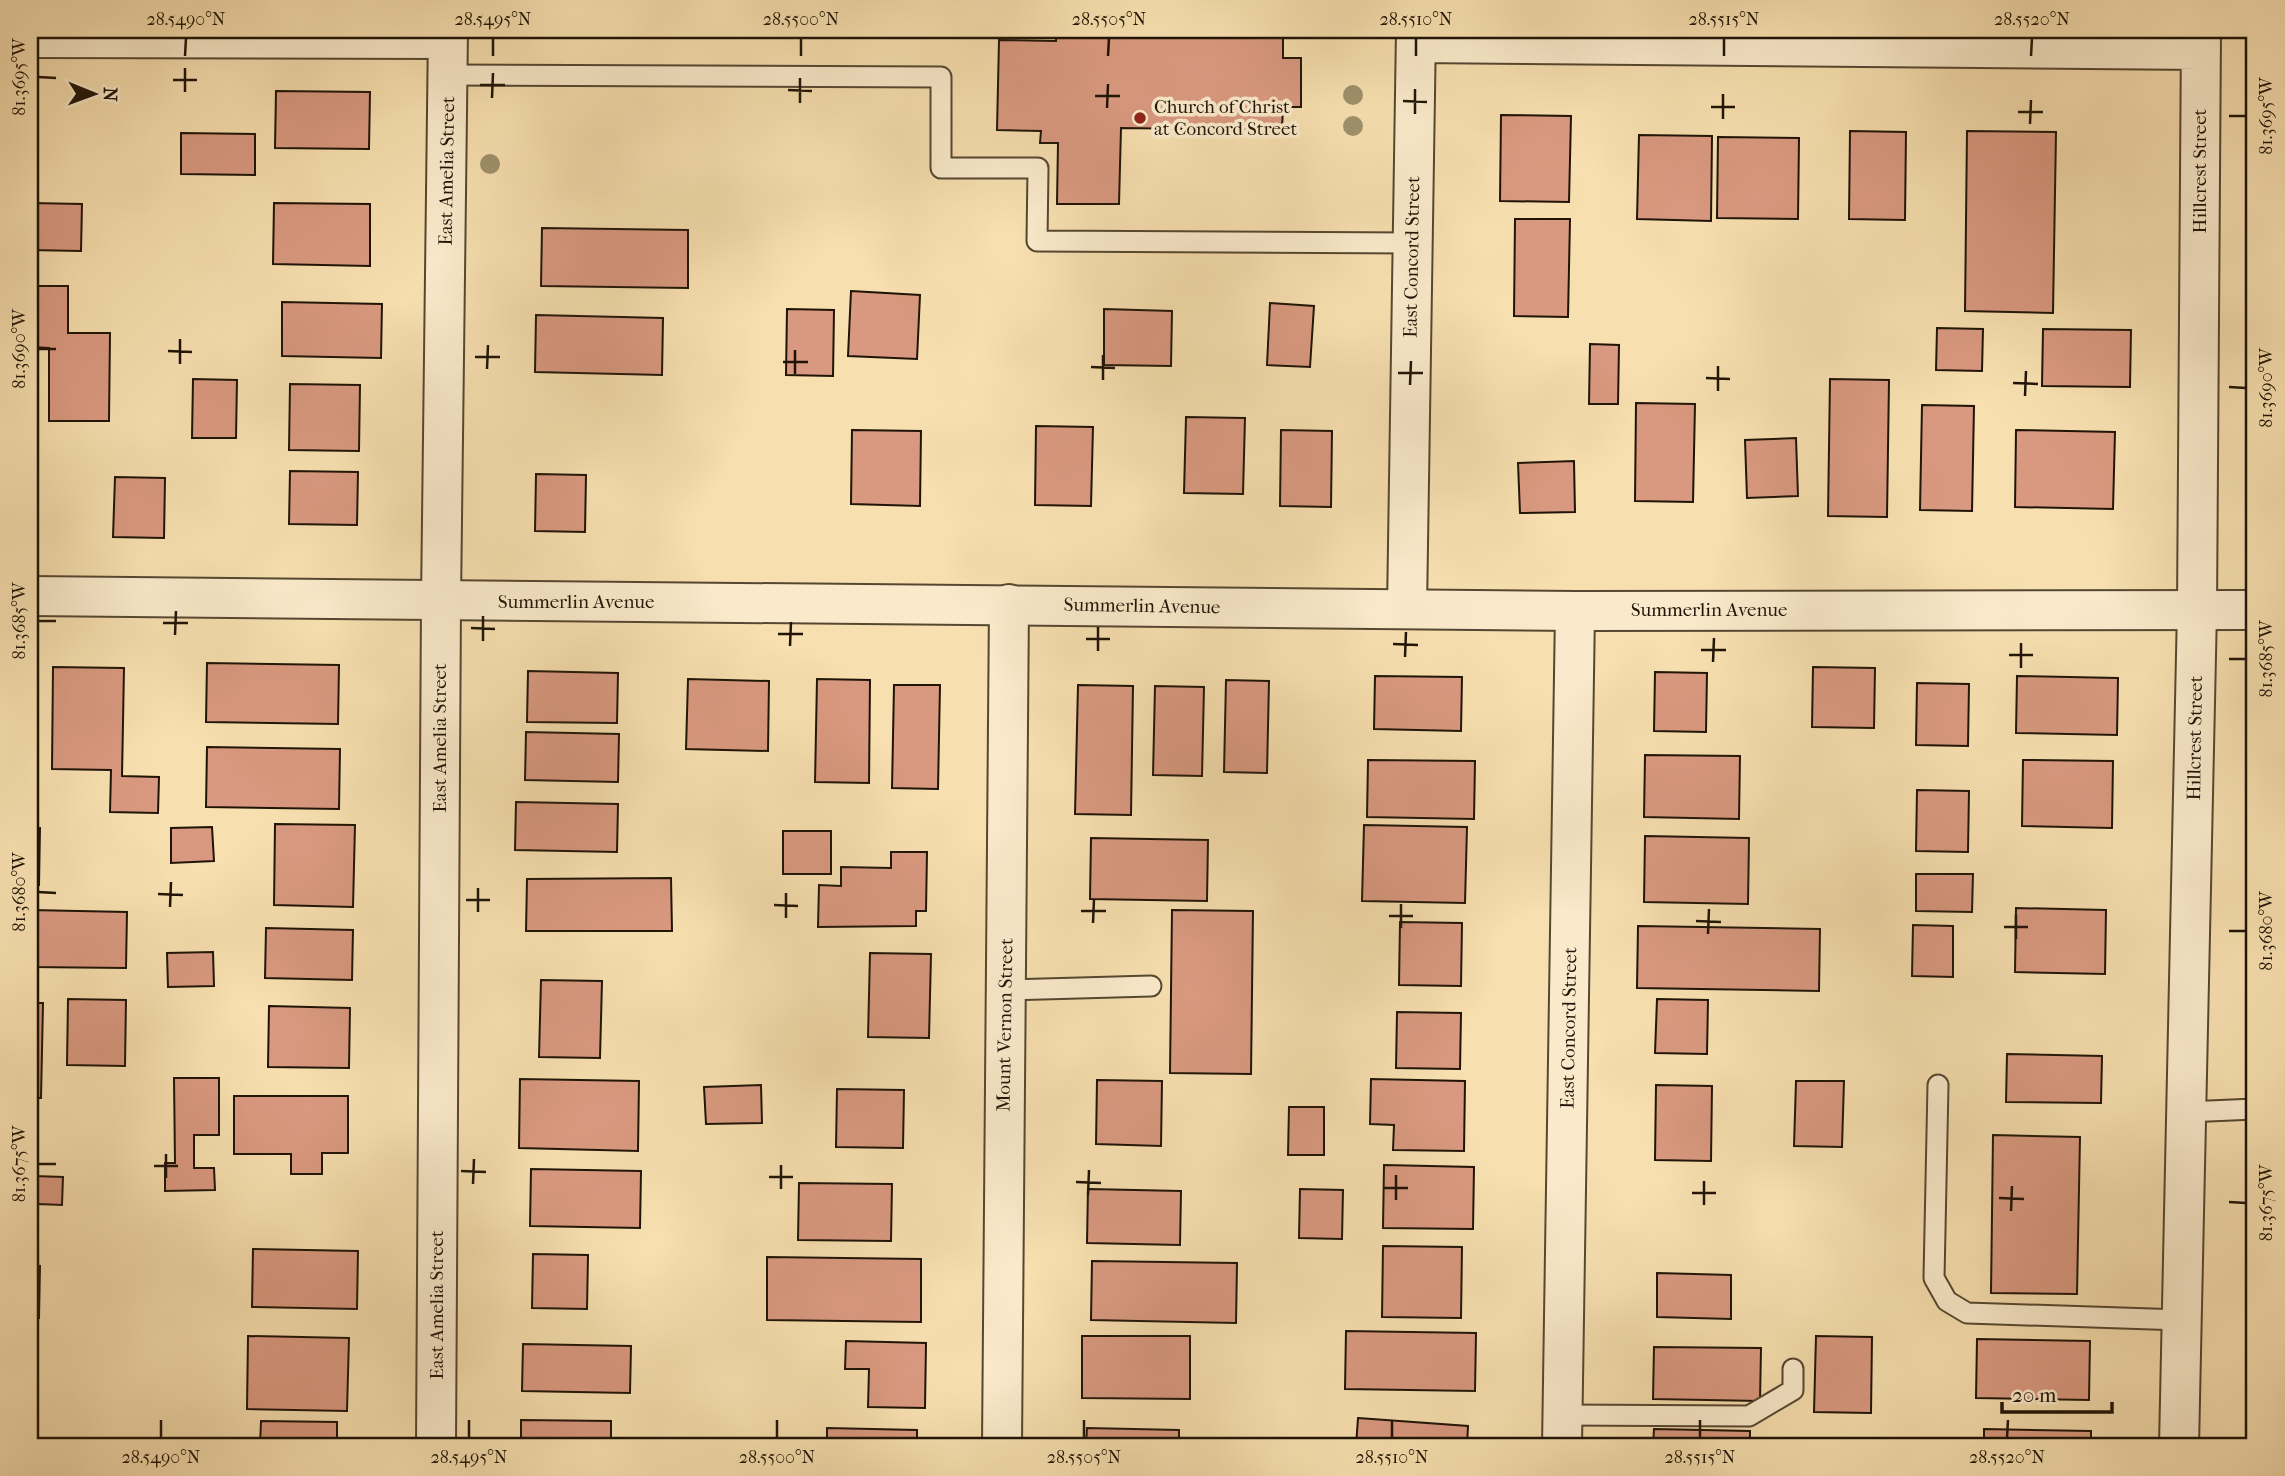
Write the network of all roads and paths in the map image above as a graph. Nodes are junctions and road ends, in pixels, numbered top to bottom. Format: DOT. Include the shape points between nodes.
graph roads {
  1 [pos="1416,36"];
  2 [pos="30,38"];
  3 [pos="2201,40"];
  4 [pos="448,48"];
  5 [pos="1413,243"];
  6 [pos="30,596"];
  7 [pos="441,601"];
  8 [pos="1009,604"];
  9 [pos="1407,609"];
  10 [pos="2197,610"];
  11 [pos="2255,610"];
  12 [pos="1575,611"];
  13 [pos="1150,986"];
  14 [pos="1006,990"];
  15 [pos="1938,1085"];
  16 [pos="2255,1109"];
  17 [pos="2186,1112"];
  18 [pos="2182,1320"];
  19 [pos="1793,1369"];
  20 [pos="1562,1431"];
  21 [pos="436,1446"];
  22 [pos="1002,1446"];
  23 [pos="2179,1446"];
  1 -- 3 [label="street"];
  1 -- 5 [label="street, East Concord Street"];
  2 -- 4 [label="street"];
  3 -- 10 [label="street, Hillcrest Street"];
  4 -- 5 [label="lane" via="941,77 941,167 1038,168 1037,241"];
  4 -- 7 [label="street, East Amelia Street"];
  5 -- 9 [label="street, East Concord Street"];
  6 -- 7 [label="street, Summerlin Avenue"];
  7 -- 8 [label="street, Summerlin Avenue"];
  7 -- 21 [label="street, East Amelia Street"];
  8 -- 9 [label="street, Summerlin Avenue"];
  8 -- 14 [label="street, Mount Vernon Street"];
  9 -- 12 [label="street, Summerlin Avenue"];
  10 -- 11 [label="street, Summerlin Avenue"];
  10 -- 12 [label="street, Summerlin Avenue"];
  10 -- 17 [label="street, Hillcrest Street"];
  12 -- 20 [label="street, East Concord Street"];
  13 -- 14 [label="lane"];
  14 -- 22 [label="street, Mount Vernon Street"];
  15 -- 18 [label="lane" via="1934,1278 1947,1301 1967,1313"];
  16 -- 17 [label="lane"];
  17 -- 18 [label="street, Hillcrest Street"];
  18 -- 23 [label="street, Hillcrest Street"];
  19 -- 20 [label="lane" via="1793,1390 1749,1416"];
}
